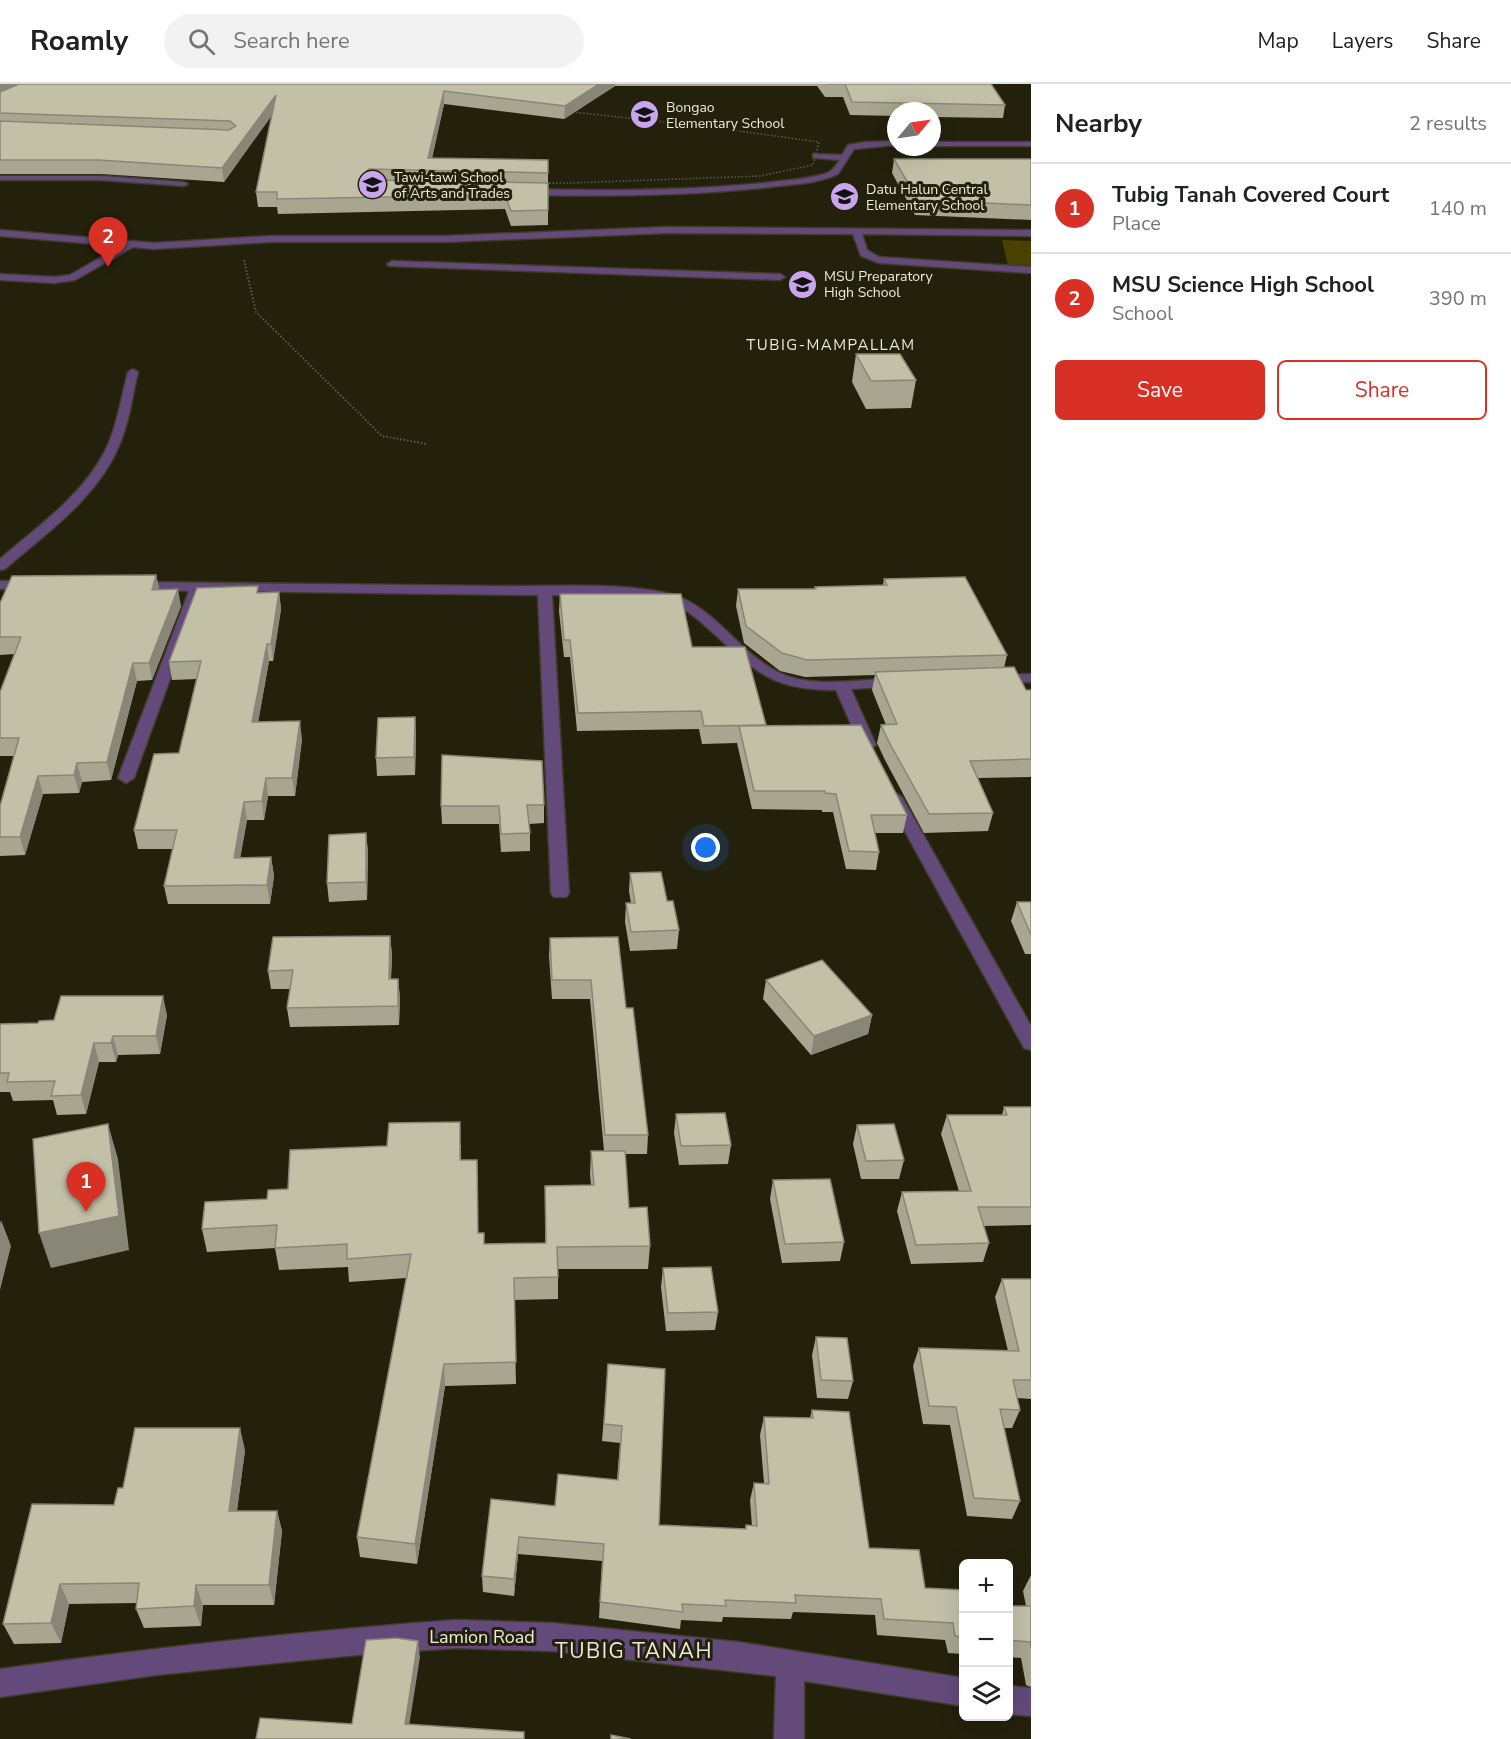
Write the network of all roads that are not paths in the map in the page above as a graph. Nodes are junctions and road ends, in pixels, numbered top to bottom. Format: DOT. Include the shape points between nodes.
graph roads {
  1 [pos="887,143"];
  2 [pos="941,144"];
  3 [pos="1031,144"];
  4 [pos="816,156"];
  5 [pos="845,158"];
  6 [pos="0,178"];
  7 [pos="184,184"];
  8 [pos="519,192"];
  9 [pos="857,231"];
  10 [pos="0,233"];
  11 [pos="1031,233"];
  12 [pos="131,244"];
  13 [pos="437,252"];
  14 [pos="392,264"];
  15 [pos="1031,270"];
  16 [pos="0,277"];
  17 [pos="780,277"];
  18 [pos="133,372"];
  19 [pos="0,566"];
  20 [pos="0,585"];
  21 [pos="46,586"];
  22 [pos="116,586"];
  23 [pos="196,587"];
  24 [pos="545,591"];
  25 [pos="1031,678"];
  26 [pos="984,679"];
  27 [pos="912,682"];
  28 [pos="841,684"];
  29 [pos="875,761"];
  30 [pos="126,778"];
  31 [pos="886,781"];
  32 [pos="560,893"];
  33 [pos="1031,1042"];
  34 [pos="790,1664"];
  35 [pos="0,1683"];
  36 [pos="959,1691"];
  37 [pos="1013,1700"];
  38 [pos="1031,1702"];
  39 [pos="789,1739"];
  1 -- 5 [label="street" via="851,147"];
  2 -- 3 [label="street"];
  4 -- 5 [label="street"];
  5 -- 8 [label="street" via="829,175 769,185 671,191"];
  6 -- 7 [label="street" via="84,177"];
  9 -- 11 [label="street"];
  9 -- 13 [label="street" via="667,230"];
  9 -- 15 [label="street" via="861,251 879,260"];
  10 -- 12 [label="street"];
  12 -- 13 [label="street" via="181,246 270,239"];
  12 -- 16 [label="street" via="72,278"];
  13 -- 14 [label="street"];
  13 -- 17 [label="street"];
  18 -- 19 [label="street" via="111,450 98,472"];
  20 -- 21 [label="street"];
  22 -- 23 [label="street"];
  23 -- 24 [label="street"];
  23 -- 30 [label="street"];
  24 -- 28 [label="street" via="673,599 699,615 774,676 806,685"];
  24 -- 32 [label="street"];
  25 -- 26 [label="street"];
  27 -- 28 [label="street"];
  28 -- 29 [label="street"];
  31 -- 33 [label="street"];
  34 -- 35 [label="street, Lamion Road" via="552,1637 456,1634 156,1661"];
  34 -- 36 [label="street, Lamion Road"];
  34 -- 39 [label="street"];
  37 -- 38 [label="street"];
}
